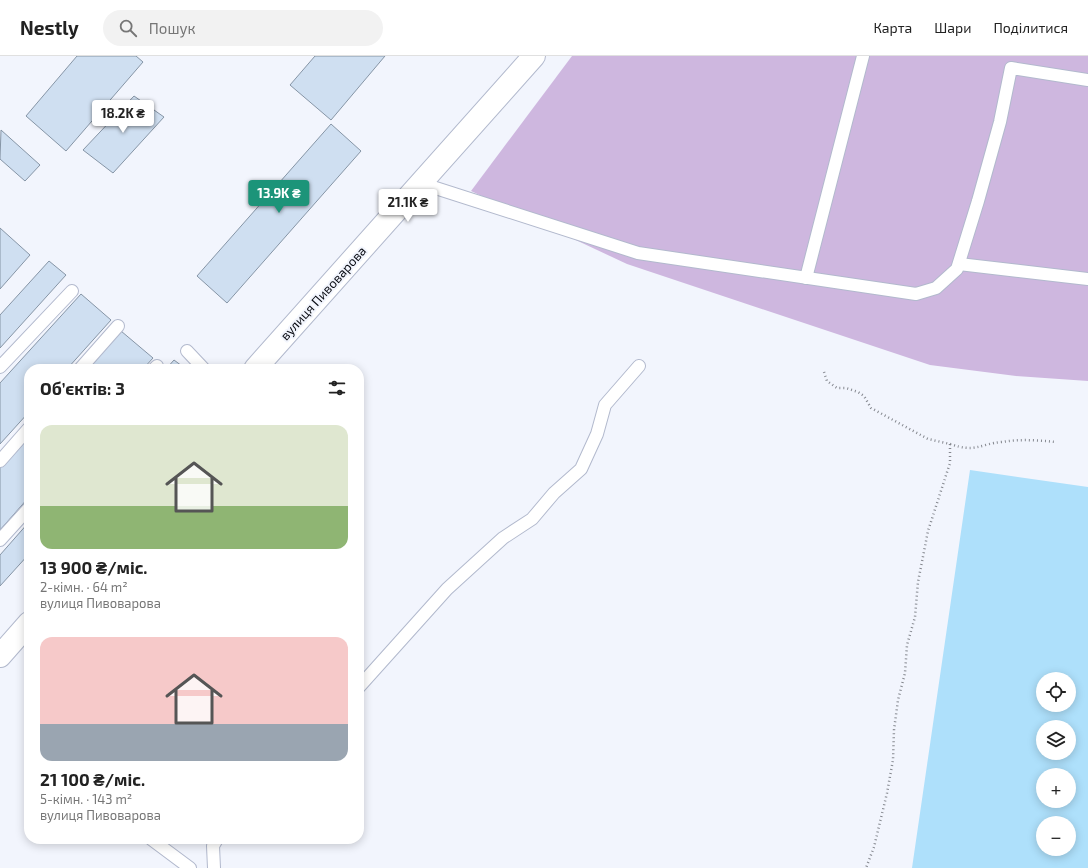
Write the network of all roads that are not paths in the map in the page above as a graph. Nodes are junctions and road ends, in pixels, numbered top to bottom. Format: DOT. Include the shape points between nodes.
graph roads {
  1 [pos="534,56"];
  2 [pos="863,56"];
  3 [pos="1088,80"];
  4 [pos="420,183"];
  5 [pos="959,264"];
  6 [pos="806,278"];
  7 [pos="1088,280"];
  8 [pos="72,291"];
  9 [pos="118,326"];
  10 [pos="186,351"];
  11 [pos="84,364"];
  12 [pos="199,364"];
  13 [pos="259,364"];
  14 [pos="639,366"];
  15 [pos="0,367"];
  16 [pos="24,434"];
  17 [pos="0,461"];
  18 [pos="24,514"];
  19 [pos="0,540"];
  20 [pos="24,629"];
  21 [pos="0,656"];
  22 [pos="364,681"];
  23 [pos="158,844"];
  24 [pos="214,844"];
  25 [pos="190,868"];
  26 [pos="214,868"];
  1 -- 4 [label="street, вулиця Пивоварова"];
  2 -- 6 [label="lane"];
  3 -- 5 [label="lane" via="1011,68 1000,122"];
  4 -- 6 [label="lane" via="638,253"];
  4 -- 13 [label="street, вулиця Пивоварова"];
  5 -- 6 [label="lane" via="958,269 936,288 916,294"];
  5 -- 7 [label="lane"];
  8 -- 15 [label="lane"];
  9 -- 11 [label="lane"];
  10 -- 12 [label="lane"];
  14 -- 22 [label="lane" via="605,405 597,434 581,469 554,493 532,519 503,538 447,589"];
  16 -- 17 [label="lane"];
  18 -- 19 [label="lane"];
  20 -- 21 [label="street"];
  23 -- 25 [label="lane"];
  24 -- 26 [label="lane"];
}
